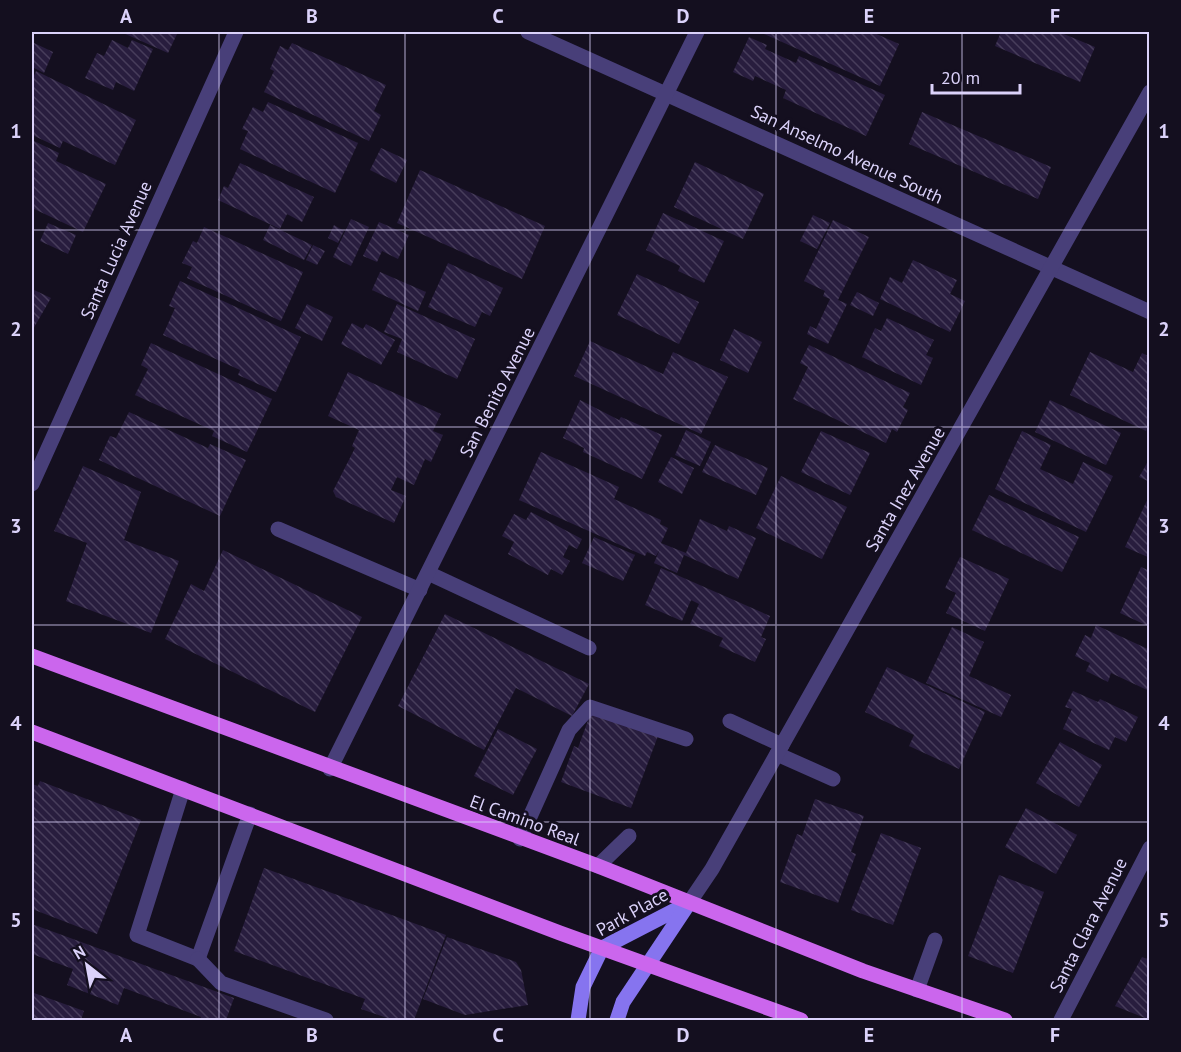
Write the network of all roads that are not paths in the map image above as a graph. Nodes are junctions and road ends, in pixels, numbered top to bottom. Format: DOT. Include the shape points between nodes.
graph roads {
  1 [pos="236,32"];
  2 [pos="528,32"];
  3 [pos="697,32"];
  4 [pos="1149,92"];
  5 [pos="667,93"];
  6 [pos="1052,269"];
  7 [pos="1149,312"];
  8 [pos="32,484"];
  9 [pos="278,529"];
  10 [pos="428,573"];
  11 [pos="420,590"];
  12 [pos="589,648"];
  13 [pos="32,656"];
  14 [pos="730,722"];
  15 [pos="32,732"];
  16 [pos="686,740"];
  17 [pos="780,750"];
  18 [pos="330,769"];
  19 [pos="833,779"];
  20 [pos="183,789"];
  21 [pos="250,814"];
  22 [pos="629,836"];
  23 [pos="520,839"];
  24 [pos="1149,848"];
  25 [pos="598,866"];
  26 [pos="689,903"];
  27 [pos="935,940"];
  28 [pos="602,948"];
  29 [pos="198,959"];
  30 [pos="648,963"];
  31 [pos="917,990"];
  32 [pos="327,1020"];
  33 [pos="577,1020"];
  34 [pos="617,1020"];
  35 [pos="801,1020"];
  36 [pos="1005,1020"];
  37 [pos="1061,1020"];
  1 -- 8 [label="street, Santa Lucia Avenue"];
  2 -- 5 [label="street, San Anselmo Avenue South"];
  3 -- 5 [label="street, San Benito Avenue"];
  4 -- 6 [label="street, Santa Inez Avenue"];
  5 -- 6 [label="street, San Anselmo Avenue South"];
  5 -- 10 [label="street, San Benito Avenue"];
  6 -- 7 [label="street, San Anselmo Avenue South"];
  6 -- 17 [label="street, Santa Inez Avenue"];
  9 -- 11 [label="street"];
  10 -- 11 [label="street, San Benito Avenue"];
  10 -- 12 [label="street"];
  11 -- 18 [label="street, San Benito Avenue"];
  13 -- 18 [label="main road, El Camino Real"];
  14 -- 17 [label="street"];
  15 -- 20 [label="main road"];
  16 -- 23 [label="street" via="590,707 569,730"];
  17 -- 19 [label="street"];
  17 -- 26 [label="street, Santa Inez Avenue"];
  18 -- 23 [label="main road, El Camino Real"];
  20 -- 21 [label="main road"];
  20 -- 29 [label="street" via="137,935"];
  21 -- 28 [label="main road"];
  21 -- 29 [label="street"];
  22 -- 25 [label="street"];
  23 -- 25 [label="main road, El Camino Real"];
  24 -- 37 [label="street, Santa Clara Avenue"];
  25 -- 26 [label="main road, El Camino Real"];
  26 -- 28 [label="main road, Park Place"];
  26 -- 30 [label="main road, Park Place"];
  26 -- 31 [label="main road, El Camino Real"];
  27 -- 31 [label="street"];
  28 -- 30 [label="main road"];
  28 -- 33 [label="main road, Park Place" via="583,987"];
  29 -- 32 [label="street" via="221,983"];
  30 -- 34 [label="main road, Park Place" via="622,1002"];
  30 -- 35 [label="main road"];
  31 -- 36 [label="main road, El Camino Real"];
}
